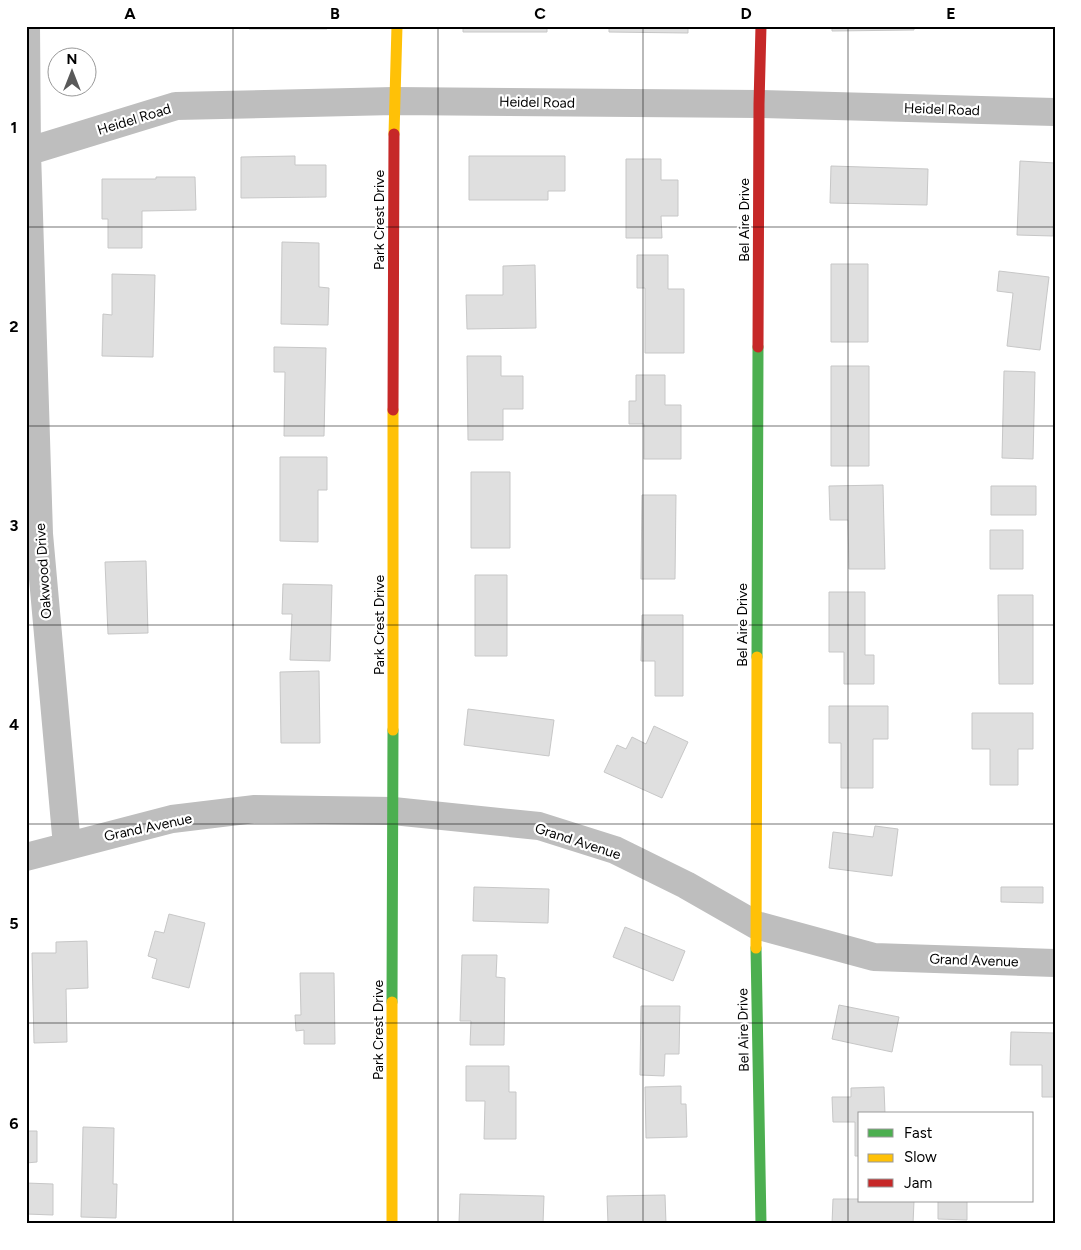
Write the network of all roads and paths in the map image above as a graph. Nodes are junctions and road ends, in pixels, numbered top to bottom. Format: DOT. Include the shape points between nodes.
graph roads {
  1 [pos="26,26"];
  2 [pos="397,26"];
  3 [pos="761,26"];
  4 [pos="394,101"];
  5 [pos="759,104"];
  6 [pos="1055,112"];
  7 [pos="27,152"];
  8 [pos="33,534"];
  9 [pos="393,811"];
  10 [pos="66,846"];
  11 [pos="26,857"];
  12 [pos="756,925"];
  13 [pos="1055,963"];
  14 [pos="392,1224"];
  15 [pos="761,1224"];
  1 -- 7 [label="street, Oakwood Drive"];
  2 -- 4 [label="street, Park Crest Drive"];
  3 -- 5 [label="street, Bel Aire Drive"];
  4 -- 5 [label="street, Heidel Road"];
  4 -- 7 [label="street, Heidel Road" via="176,106"];
  4 -- 9 [label="street, Park Crest Drive"];
  5 -- 6 [label="street, Heidel Road"];
  5 -- 12 [label="street, Bel Aire Drive"];
  7 -- 8 [label="street, Oakwood Drive"];
  8 -- 10 [label="street, Oakwood Drive"];
  9 -- 10 [label="street, Grand Avenue" via="255,809 172,819"];
  9 -- 12 [label="street, Grand Avenue" via="539,826 615,850"];
  9 -- 14 [label="street, Park Crest Drive"];
  10 -- 11 [label="street, Grand Avenue"];
  12 -- 13 [label="street, Grand Avenue" via="874,957"];
  12 -- 15 [label="street, Bel Aire Drive"];
}
